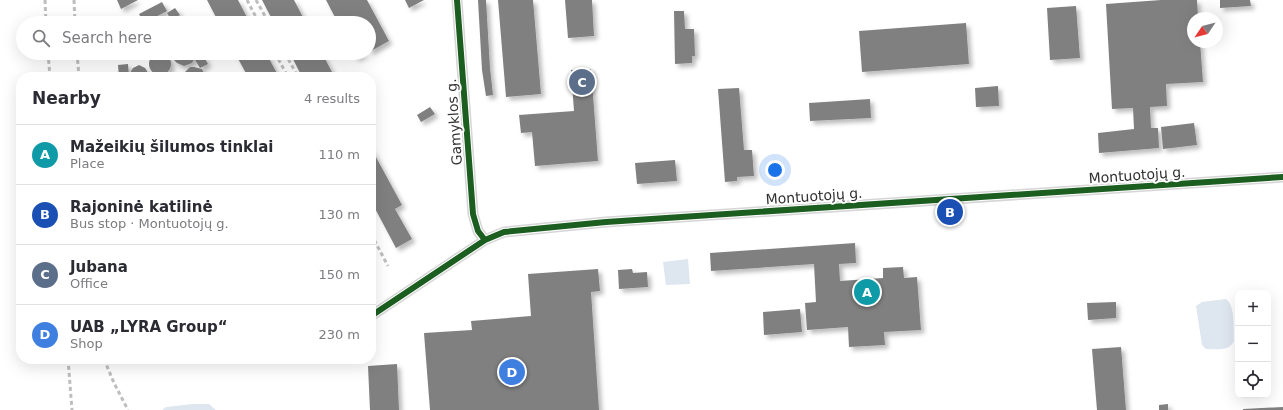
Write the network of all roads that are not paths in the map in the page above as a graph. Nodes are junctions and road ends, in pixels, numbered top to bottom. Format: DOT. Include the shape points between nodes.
graph roads {
  1 [pos="457,0"];
  2 [pos="1283,178"];
  3 [pos="485,240"];
  4 [pos="376,313"];
  1 -- 3 [label="street, Gamyklos g." via="473,214 478,231"];
  2 -- 3 [label="street, Montuotojų g." via="606,222 504,232"];
  3 -- 4 [label="street, Montuotojų g."];
}
